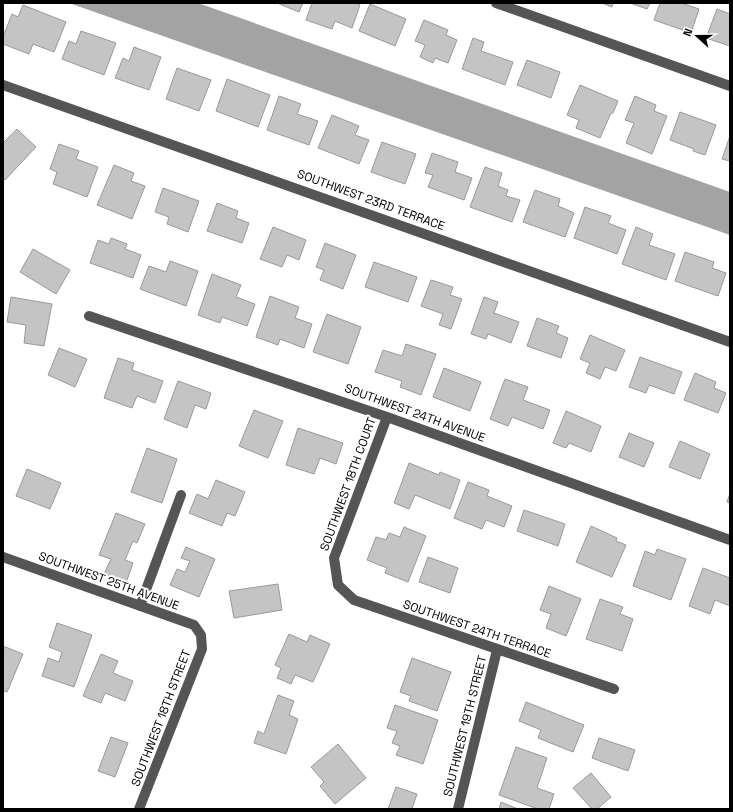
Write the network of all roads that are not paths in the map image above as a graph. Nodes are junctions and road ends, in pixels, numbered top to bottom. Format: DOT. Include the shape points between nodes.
graph roads {
  1 [pos="496,3"];
  2 [pos="3,85"];
  3 [pos="730,86"];
  4 [pos="89,316"];
  5 [pos="730,342"];
  6 [pos="387,417"];
  7 [pos="181,495"];
  8 [pos="730,540"];
  9 [pos="3,557"];
  10 [pos="338,584"];
  11 [pos="140,606"];
  12 [pos="201,636"];
  13 [pos="497,650"];
  14 [pos="614,689"];
  15 [pos="139,809"];
  16 [pos="458,809"];
  1 -- 3 [label="street"];
  2 -- 5 [label="street, SOUTHWEST 23RD TERRACE"];
  4 -- 6 [label="street, SOUTHWEST 24TH AVENUE"];
  6 -- 8 [label="street, SOUTHWEST 24TH AVENUE"];
  6 -- 10 [label="street, SOUTHWEST 18TH COURT" via="334,558"];
  7 -- 11 [label="street"];
  9 -- 11 [label="street, SOUTHWEST 25TH AVENUE"];
  10 -- 13 [label="street, SOUTHWEST 24TH TERRACE" via="354,600"];
  11 -- 12 [label="street, SOUTHWEST 25TH AVENUE" via="194,625"];
  12 -- 15 [label="street, SOUTHWEST 18TH STREET" via="202,649"];
  13 -- 14 [label="street, SOUTHWEST 24TH TERRACE"];
  13 -- 16 [label="street, SOUTHWEST 19TH STREET"];
}
